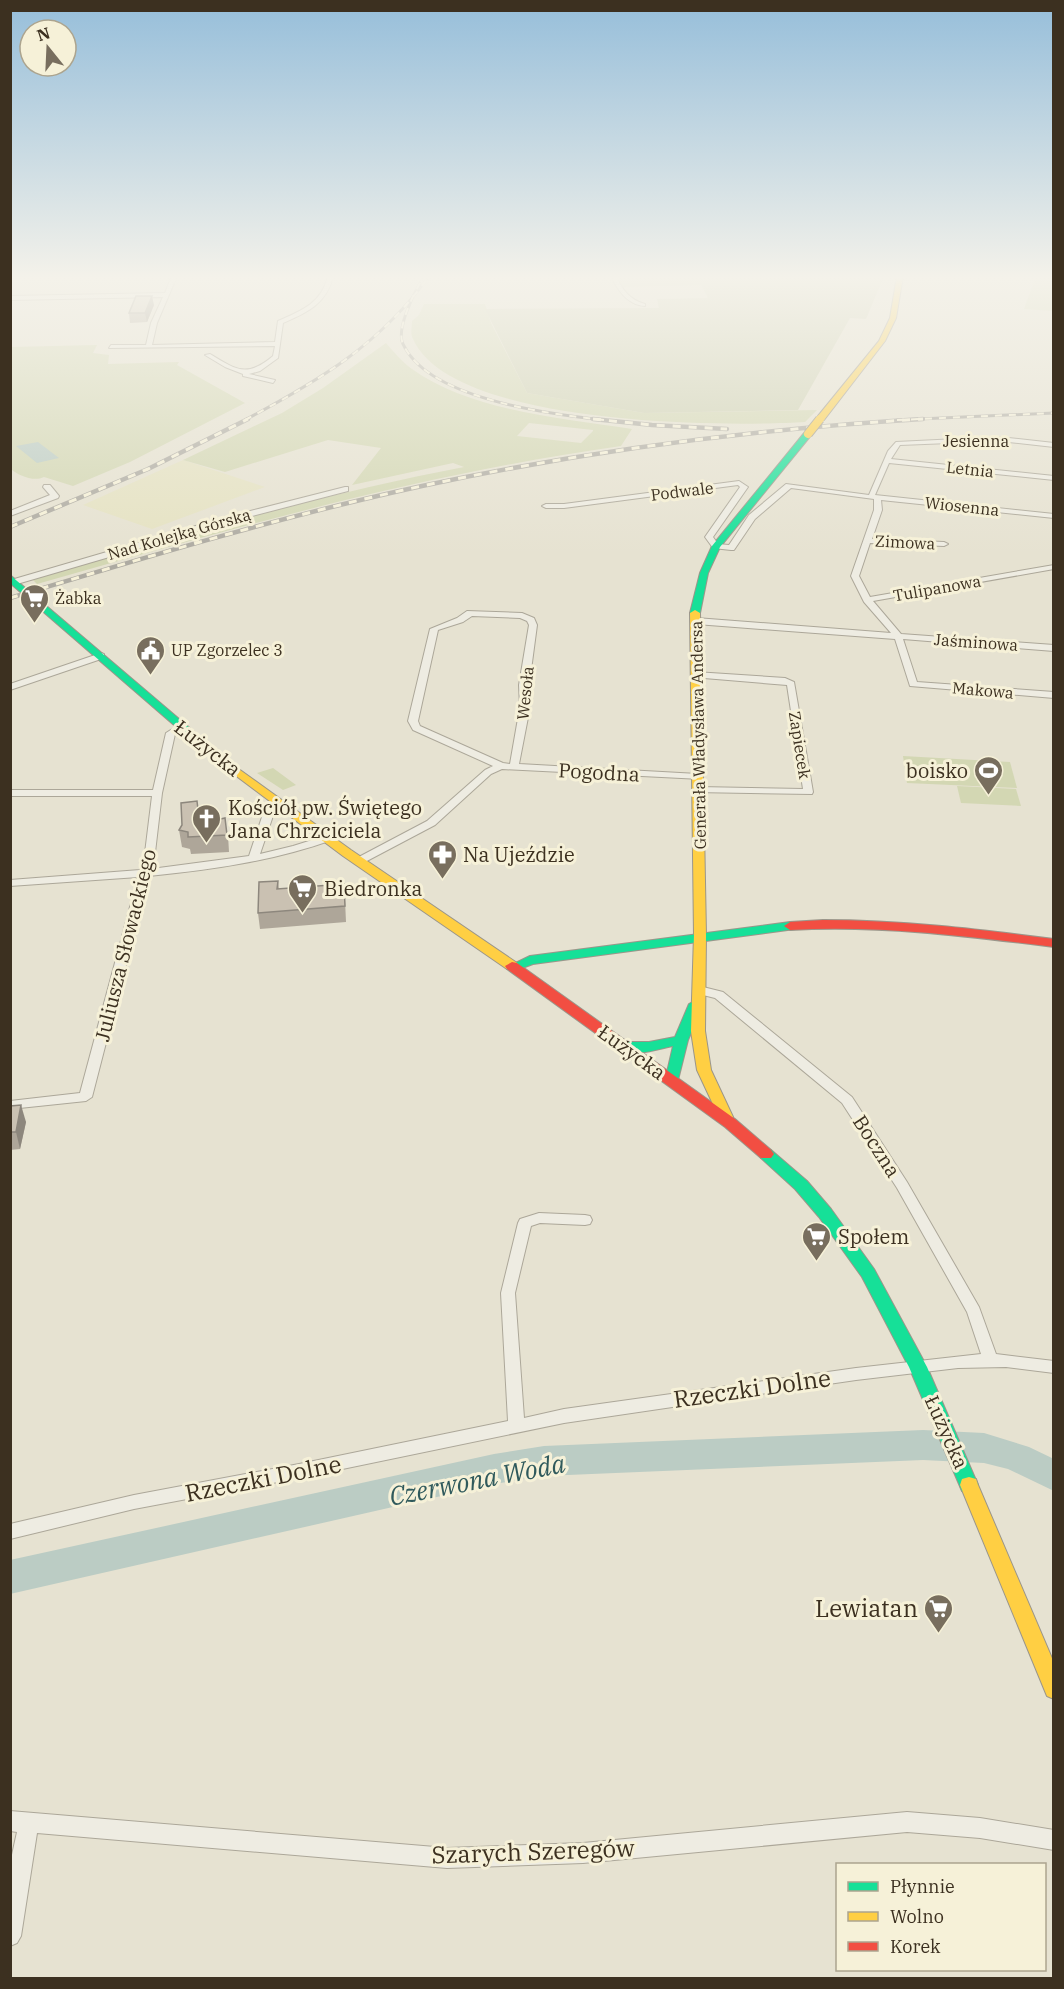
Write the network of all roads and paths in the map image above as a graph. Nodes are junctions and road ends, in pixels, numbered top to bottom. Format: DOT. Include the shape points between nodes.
graph roads {
  1 [pos="232,369"];
  2 [pos="259,369"];
  3 [pos="860,369"];
  4 [pos="239,373"];
  5 [pos="273,381"];
  6 [pos="1053,445"];
  7 [pos="887,461"];
  8 [pos="1053,478"];
  9 [pos="46,487"];
  10 [pos="345,489"];
  11 [pos="874,498"];
  12 [pos="546,506"];
  13 [pos="10,514"];
  14 [pos="1053,516"];
  15 [pos="867,541"];
  16 [pos="944,544"];
  17 [pos="716,546"];
  18 [pos="1053,567"];
  19 [pos="12,580"];
  20 [pos="867,600"];
  21 [pos="531,620"];
  22 [pos="696,621"];
  23 [pos="898,636"];
  24 [pos="1053,648"];
  25 [pos="101,656"];
  26 [pos="695,675"];
  27 [pos="10,687"];
  28 [pos="1053,695"];
  29 [pos="180,727"];
  30 [pos="501,766"];
  31 [pos="514,766"];
  32 [pos="698,784"];
  33 [pos="157,792"];
  34 [pos="10,793"];
  35 [pos="279,804"];
  36 [pos="328,838"];
  37 [pos="253,860"];
  38 [pos="358,861"];
  39 [pos="144,874"];
  40 [pos="10,883"];
  41 [pos="700,938"];
  42 [pos="1053,943"];
  43 [pos="514,967"];
  44 [pos="698,996"];
  45 [pos="681,1040"];
  46 [pos="626,1047"];
  47 [pos="701,1056"];
  48 [pos="672,1081"];
  49 [pos="10,1105"];
  50 [pos="730,1123"];
  51 [pos="585,1220"];
  52 [pos="990,1359"];
  53 [pos="1053,1367"];
  54 [pos="918,1368"];
  55 [pos="516,1426"];
  56 [pos="10,1532"];
  57 [pos="1053,1689"];
  58 [pos="20,1822"];
  59 [pos="1053,1840"];
  60 [pos="10,1936"];
  1 -- 4 [label="street"];
  2 -- 4 [label="street"];
  3 -- 17 [label="street, Generała Władysława Andersa, bridge"];
  4 -- 5 [label="street"];
  6 -- 7 [label="street, Jesienna" via="981,439 898,442"];
  7 -- 8 [label="street, Letnia"];
  7 -- 11 [label="street"];
  9 -- 13 [label="street" via="55,496"];
  10 -- 19 [label="street, Nad Kolejką Górską"];
  11 -- 14 [label="street, Wiosenna"];
  11 -- 15 [label="street" via="879,510"];
  11 -- 17 [label="street, Wiosenna" via="789,486 752,517 731,548"];
  12 -- 17 [label="street, Podwale" via="739,483 744,487 709,535"];
  15 -- 16 [label="street, Zimowa"];
  15 -- 20 [label="street" via="855,576"];
  17 -- 22 [label="street, Generała Władysława Andersa" via="704,573"];
  18 -- 20 [label="street, Tulipanowa"];
  19 -- 25 [label="street, Łużycka"];
  20 -- 23 [label="street, Tulipanowa"];
  21 -- 30 [label="street, Pogodna" via="470,613 434,629 412,721 416,728"];
  21 -- 31 [label="street, Wesoła" via="525,707"];
  22 -- 23 [label="street, Jaśminowa"];
  22 -- 26 [label="street, Generała Władysława Andersa"];
  23 -- 24 [label="street, Jaśminowa"];
  23 -- 28 [label="street, Makowa" via="914,684"];
  25 -- 27 [label="street"];
  25 -- 29 [label="street, Łużycka"];
  26 -- 32 [label="street, Generała Władysława Andersa"];
  26 -- 32 [label="street, Zapiecek" via="791,684 808,792"];
  29 -- 33 [label="street, Juliusza Słowackiego" via="171,733"];
  29 -- 35 [label="street, Łużycka"];
  30 -- 31 [label="street, Pogodna"];
  30 -- 38 [label="street" via="488,772 431,823"];
  31 -- 32 [label="street, Pogodna"];
  32 -- 41 [label="street, Generała Władysława Andersa"];
  33 -- 34 [label="street"];
  33 -- 39 [label="street, Juliusza Słowackiego"];
  35 -- 36 [label="street, Łużycka"];
  35 -- 37 [label="street" via="270,808"];
  36 -- 37 [label="street"];
  36 -- 38 [label="street, Łużycka"];
  37 -- 39 [label="street"];
  38 -- 43 [label="street, Łużycka"];
  39 -- 40 [label="street"];
  39 -- 49 [label="street, Juliusza Słowackiego" via="86,1097"];
  41 -- 42 [label="street" via="838,922 932,928"];
  41 -- 43 [label="street" via="538,959"];
  41 -- 44 [label="street, Generała Władysława Andersa"];
  43 -- 46 [label="street, Łużycka"];
  44 -- 45 [label="street, Generała Władysława Andersa"];
  44 -- 47 [label="street, Generała Władysława Andersa"];
  44 -- 52 [label="street, Boczna" via="718,995 847,1100 902,1185 974,1311"];
  45 -- 46 [label="street"];
  45 -- 48 [label="street, Generała Władysława Andersa"];
  46 -- 48 [label="street, Łużycka"];
  47 -- 48 [label="street"];
  47 -- 50 [label="street, Generała Władysława Andersa" via="709,1086"];
  48 -- 50 [label="street, Łużycka"];
  50 -- 54 [label="street, Łużycka" via="801,1185 846,1240"];
  51 -- 55 [label="street" via="539,1218 525,1223 508,1293"];
  52 -- 53 [label="street, Rzeczki Dolne" via="1022,1360"];
  52 -- 54 [label="street, Rzeczki Dolne"];
  54 -- 55 [label="street, Rzeczki Dolne" via="633,1405"];
  54 -- 57 [label="street, Łużycka"];
  55 -- 56 [label="street, Rzeczki Dolne" via="134,1502"];
  58 -- 59 [label="street, Szarych Szeregów" via="447,1858 584,1853 907,1822 1001,1829"];
  58 -- 60 [label="street" via="23,1848"];
}
